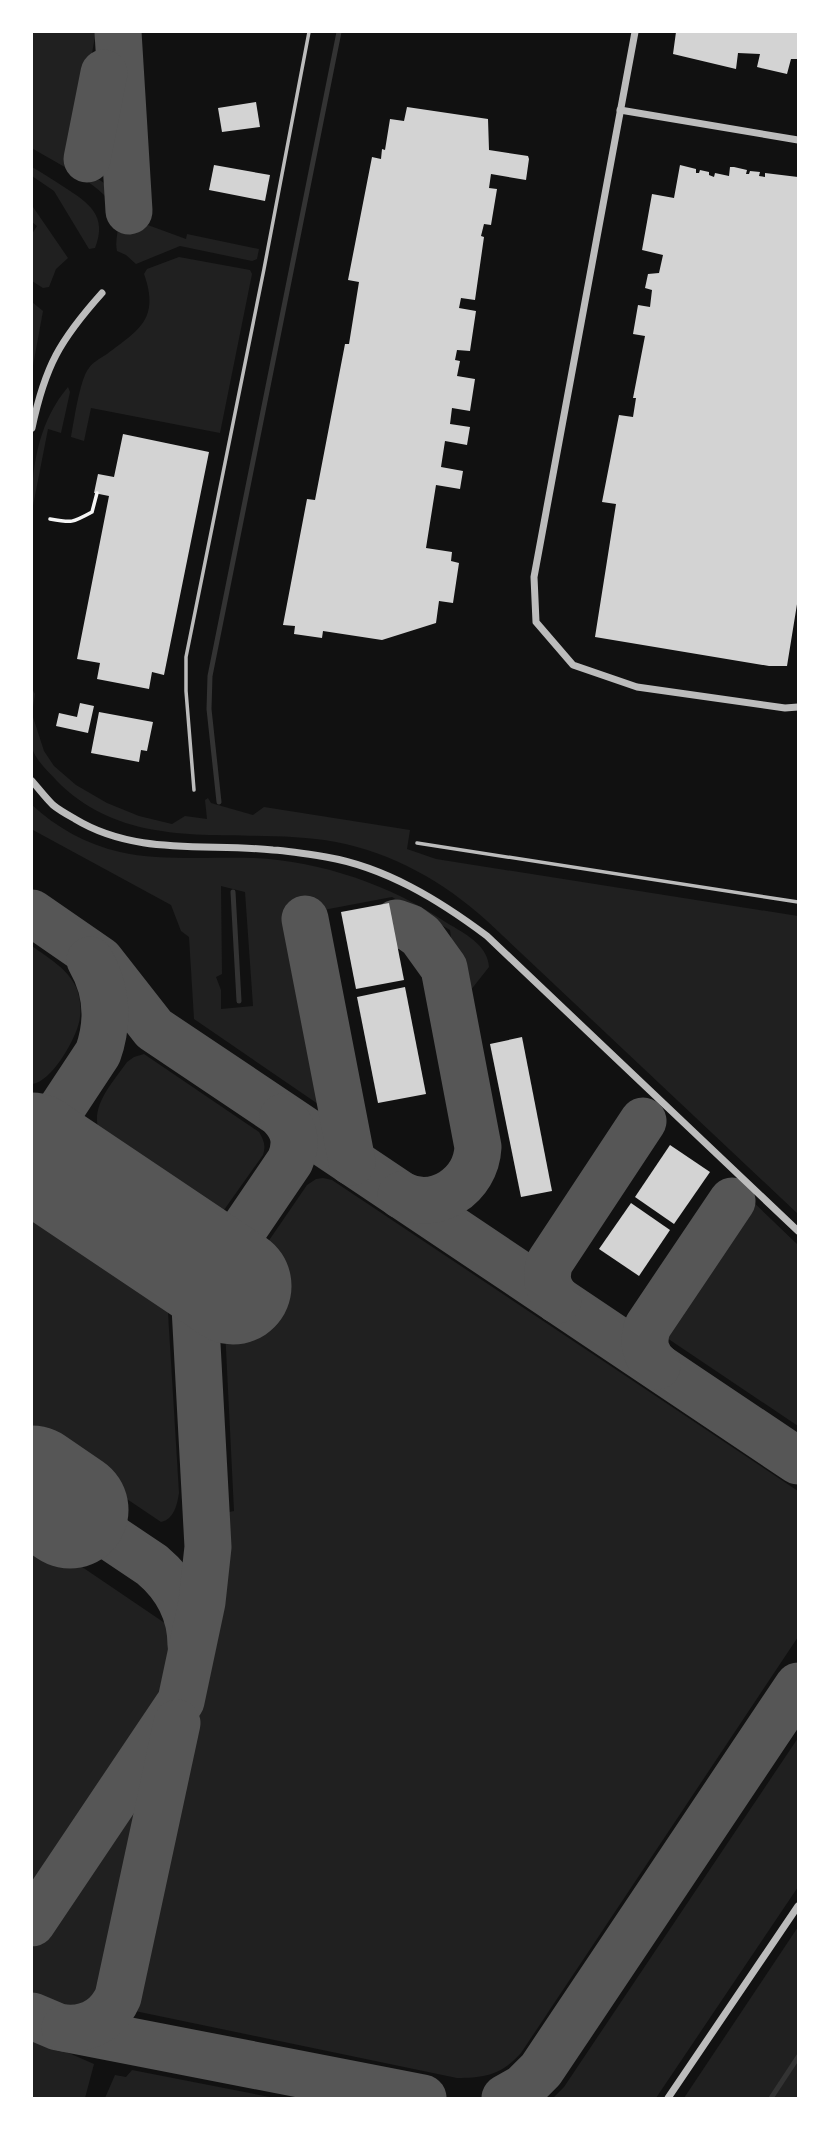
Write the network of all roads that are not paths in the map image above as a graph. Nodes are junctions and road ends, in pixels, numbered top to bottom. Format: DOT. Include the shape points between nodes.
graph roads {
  1 [pos="309,32"];
  2 [pos="635,32"];
  3 [pos="620,110"];
  4 [pos="799,140"];
  5 [pos="102,293"];
  6 [pos="32,428"];
  7 [pos="799,707"];
  8 [pos="32,781"];
  9 [pos="194,790"];
  10 [pos="416,843"];
  11 [pos="799,902"];
  12 [pos="799,1231"];
  13 [pos="799,1906"];
  14 [pos="668,2098"];
  1 -- 9 [label="lane" via="186,657"];
  2 -- 3 [label="street"];
  3 -- 4 [label="street"];
  3 -- 7 [label="street" via="534,577 536,622 573,665 636,687"];
  5 -- 6 [label="street" via="58,348 37,401"];
  8 -- 12 [label="street" via="55,806 116,838 327,857 366,867 433,900 486,936"];
  10 -- 11 [label="lane"];
  13 -- 14 [label="street"];
}
